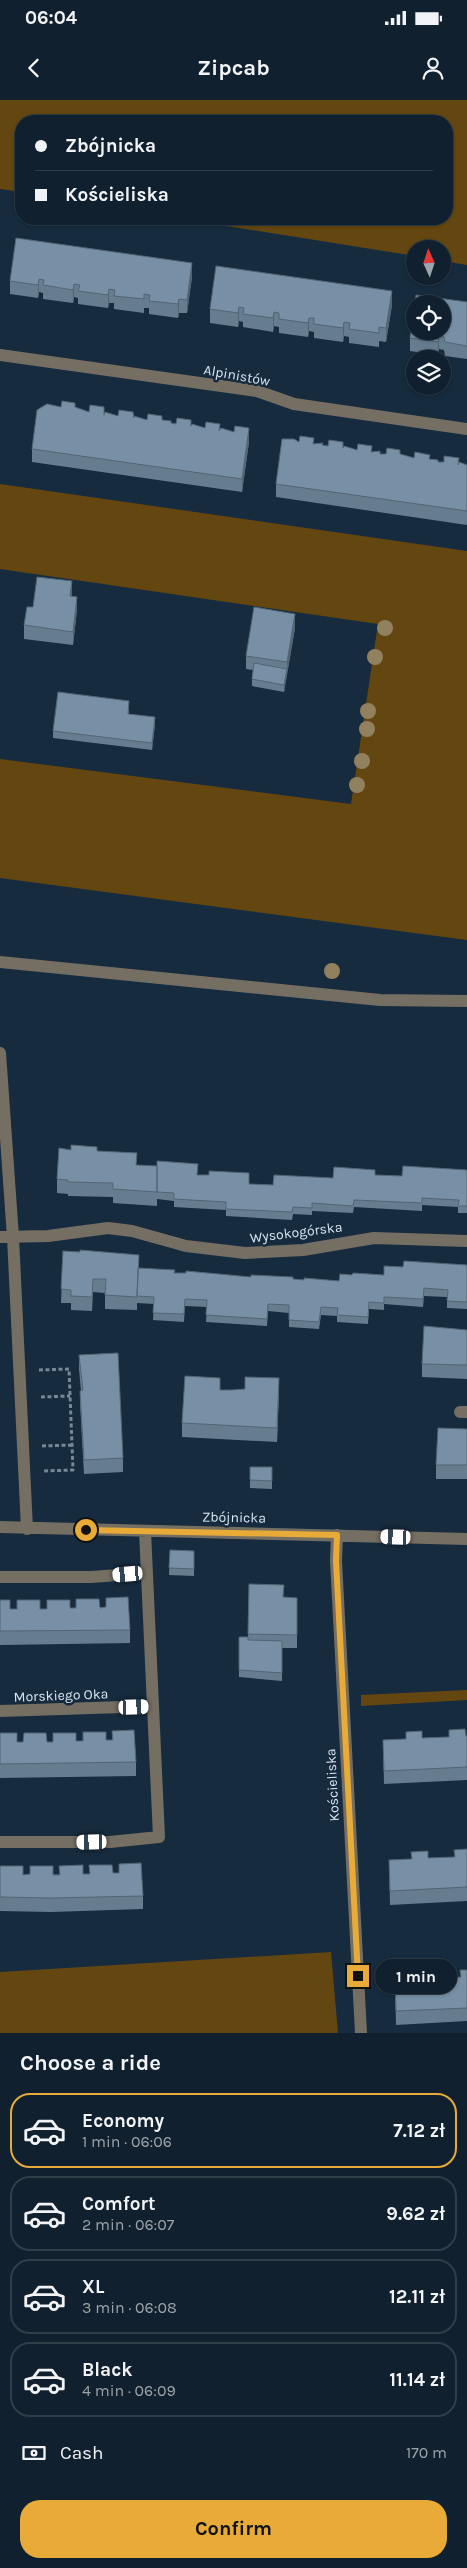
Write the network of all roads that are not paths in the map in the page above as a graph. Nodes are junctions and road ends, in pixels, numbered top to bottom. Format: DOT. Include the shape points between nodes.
graph roads {
  1 [pos="0,355"];
  2 [pos="467,429"];
  3 [pos="0,962"];
  4 [pos="467,1001"];
  5 [pos="0,1053"];
  6 [pos="6,1237"];
  7 [pos="467,1241"];
  8 [pos="0,1527"];
  9 [pos="27,1528"];
  10 [pos="145,1530"];
  11 [pos="337,1535"];
  12 [pos="467,1539"];
  13 [pos="146,1572"];
  14 [pos="0,1578"];
  15 [pos="153,1706"];
  16 [pos="0,1711"];
  17 [pos="0,1842"];
  18 [pos="361,2033"];
  1 -- 2 [label="street, Alpinistów" via="257,391 294,404"];
  3 -- 4 [label="street" via="380,1000"];
  5 -- 6 [label="street" via="6,1125"];
  6 -- 7 [label="street, Wysokogórska" via="48,1236 108,1228 186,1246 245,1254 303,1250 374,1238"];
  6 -- 9 [label="street" via="19,1370"];
  8 -- 9 [label="street, Zbójnicka"];
  9 -- 10 [label="street, Zbójnicka"];
  10 -- 11 [label="street, Zbójnicka"];
  10 -- 13 [label="street"];
  11 -- 12 [label="street, Zbójnicka"];
  11 -- 18 [label="street, Kościeliska"];
  13 -- 14 [label="street" via="91,1577"];
  13 -- 15 [label="street"];
  15 -- 16 [label="street, Morskiego Oka"];
  15 -- 17 [label="street" via="158,1837 110,1842"];
}
